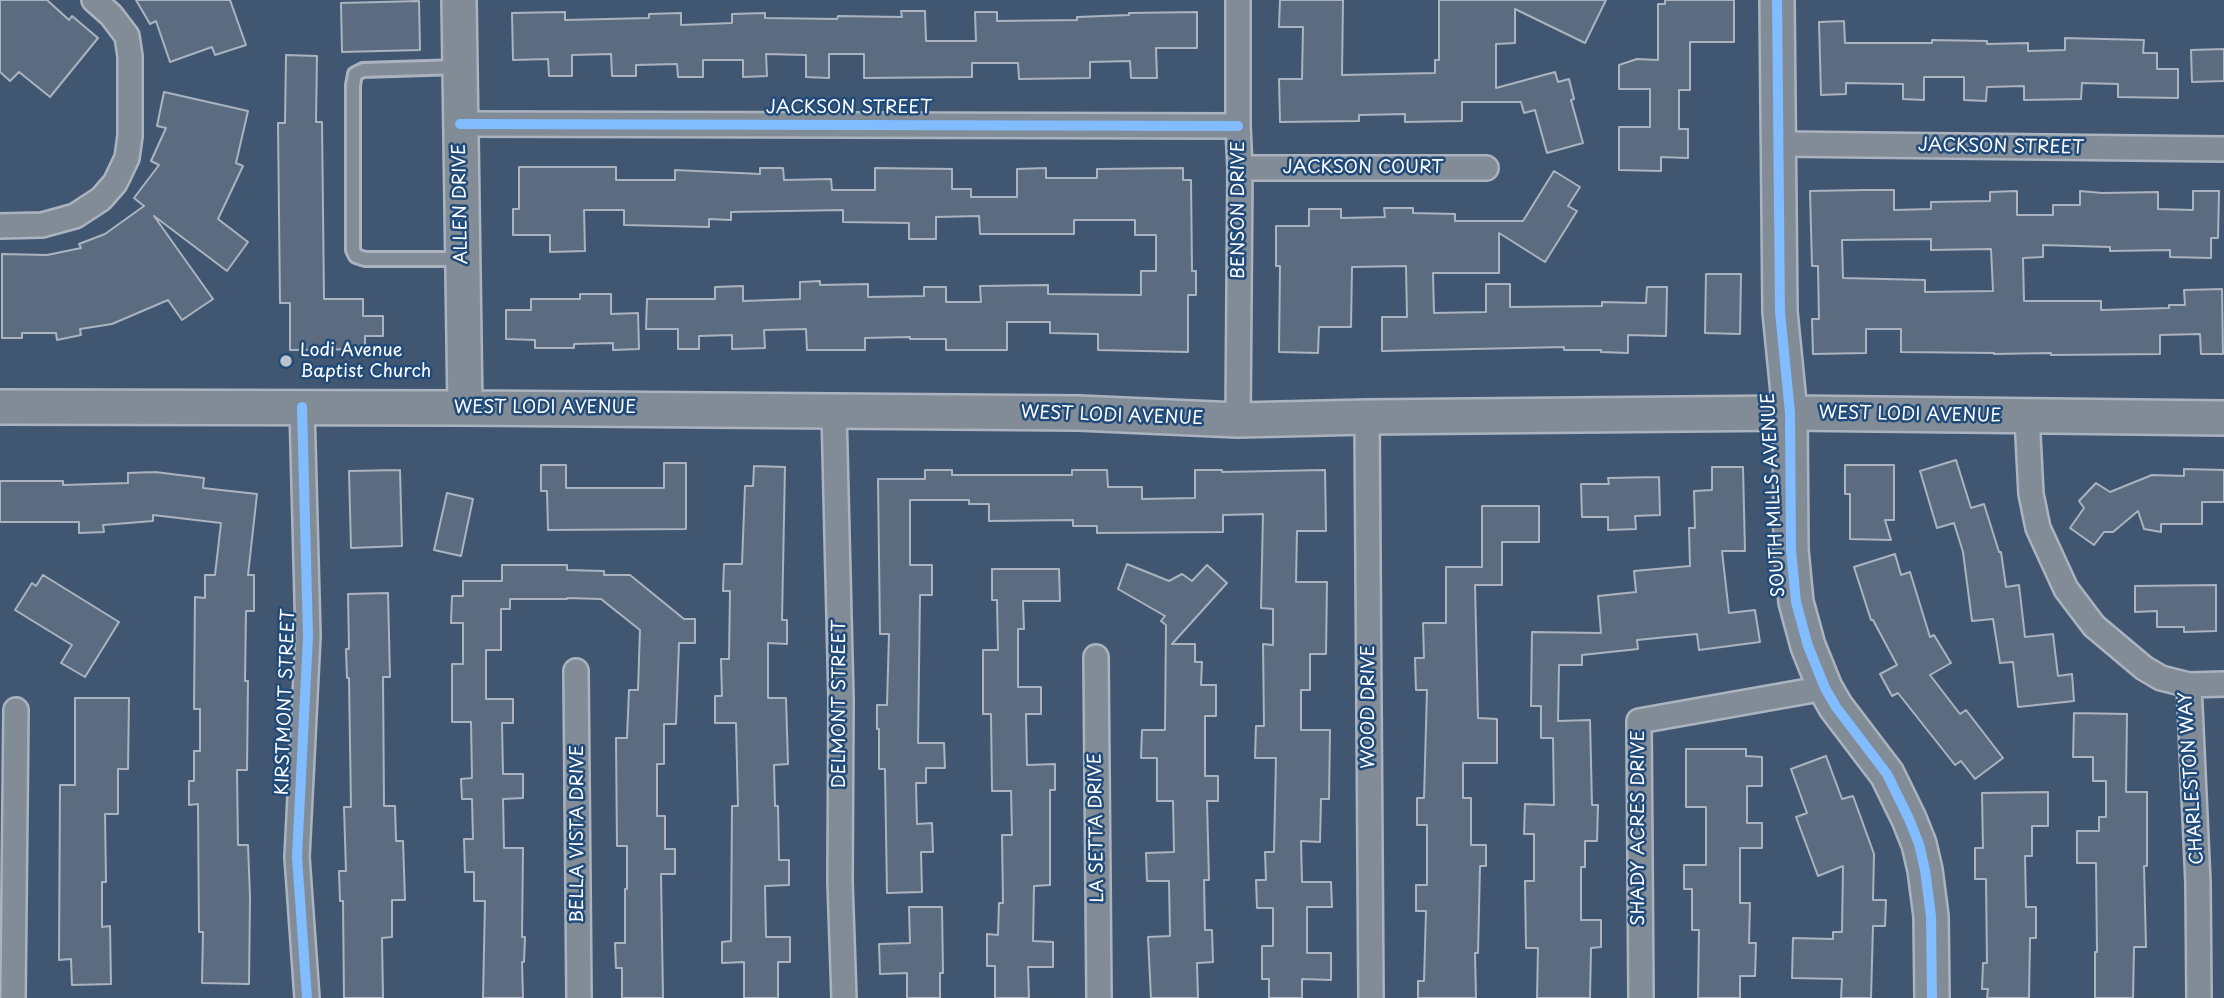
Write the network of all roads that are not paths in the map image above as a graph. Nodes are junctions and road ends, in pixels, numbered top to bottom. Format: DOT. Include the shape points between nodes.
graph roads {
  1 [pos="94,0"];
  2 [pos="459,0"];
  3 [pos="1238,0"];
  4 [pos="1777,0"];
  5 [pos="459,67"];
  6 [pos="460,124"];
  7 [pos="1238,126"];
  8 [pos="1779,144"];
  9 [pos="2224,149"];
  10 [pos="1240,168"];
  11 [pos="1486,168"];
  12 [pos="0,226"];
  13 [pos="462,259"];
  14 [pos="0,407"];
  15 [pos="302,407"];
  16 [pos="465,408"];
  17 [pos="834,411"];
  18 [pos="1790,413"];
  19 [pos="1367,417"];
  20 [pos="2027,417"];
  21 [pos="2224,418"];
  22 [pos="1238,420"];
  23 [pos="1096,657"];
  24 [pos="576,671"];
  25 [pos="2224,684"];
  26 [pos="2189,685"];
  27 [pos="1825,688"];
  28 [pos="16,710"];
  29 [pos="13,998"];
  30 [pos="307,998"];
  31 [pos="579,998"];
  32 [pos="844,998"];
  33 [pos="1099,998"];
  34 [pos="1371,998"];
  35 [pos="1640,998"];
  36 [pos="1932,998"];
  37 [pos="2199,998"];
  1 -- 12 [label="street" via="127,36 127,158 116,183 102,199 75,216 42,225"];
  2 -- 5 [label="main road, ALLEN DRIVE"];
  3 -- 7 [label="street, BENSON DRIVE"];
  4 -- 8 [label="main road, SOUTH MILLS AVENUE"];
  5 -- 6 [label="main road, ALLEN DRIVE"];
  5 -- 13 [label="lane" via="355,74 353,250 365,259"];
  6 -- 7 [label="street, JACKSON STREET"];
  6 -- 13 [label="main road, ALLEN DRIVE"];
  7 -- 10 [label="street, BENSON DRIVE"];
  8 -- 9 [label="street, JACKSON STREET"];
  8 -- 18 [label="main road, SOUTH MILLS AVENUE" via="1780,312"];
  10 -- 11 [label="street, JACKSON COURT"];
  10 -- 22 [label="street, BENSON DRIVE"];
  13 -- 16 [label="main road, ALLEN DRIVE"];
  14 -- 15 [label="main road, WEST LODI AVENUE"];
  15 -- 16 [label="main road, WEST LODI AVENUE"];
  15 -- 30 [label="street, KIRSTMONT STREET" via="308,636 297,857"];
  16 -- 17 [label="main road, WEST LODI AVENUE"];
  17 -- 22 [label="main road, WEST LODI AVENUE"];
  17 -- 32 [label="street, DELMONT STREET"];
  18 -- 19 [label="main road, WEST LODI AVENUE"];
  18 -- 20 [label="main road, WEST LODI AVENUE"];
  18 -- 27 [label="main road, SOUTH MILLS AVENUE" via="1796,602"];
  19 -- 22 [label="main road, WEST LODI AVENUE"];
  19 -- 34 [label="street, WOOD DRIVE"];
  20 -- 21 [label="main road, WEST LODI AVENUE"];
  20 -- 26 [label="street, CHARLESTON WAY" via="2031,494 2038,528 2066,589 2094,626 2144,668"];
  23 -- 33 [label="street, LA SETTA DRIVE"];
  24 -- 31 [label="street, BELLA VISTA DRIVE"];
  25 -- 26 [label="street"];
  26 -- 37 [label="street, CHARLESTON WAY"];
  27 -- 35 [label="street, SHADY ACRES DRIVE" via="1639,721"];
  27 -- 36 [label="main road, SOUTH MILLS AVENUE" via="1886,775 1919,844 1931,916"];
  28 -- 29 [label="street"];
}
